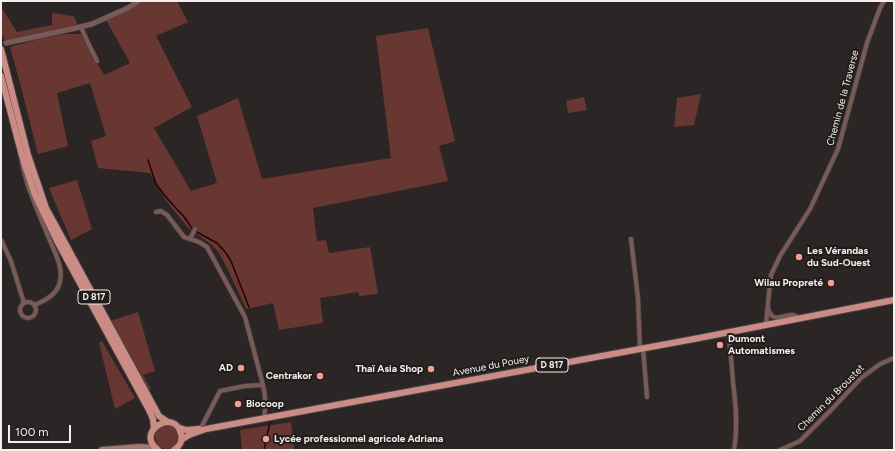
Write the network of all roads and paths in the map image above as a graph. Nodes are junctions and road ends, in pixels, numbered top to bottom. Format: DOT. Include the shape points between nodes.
graph roads {
  1 [pos="139,1"];
  2 [pos="884,1"];
  3 [pos="81,27"];
  4 [pos="6,43"];
  5 [pos="1,49"];
  6 [pos="97,61"];
  7 [pos="1,76"];
  8 [pos="22,156"];
  9 [pos="156,212"];
  10 [pos="195,230"];
  11 [pos="190,239"];
  12 [pos="631,239"];
  13 [pos="1,240"];
  14 [pos="894,300"];
  15 [pos="24,303"];
  16 [pos="34,306"];
  17 [pos="768,307"];
  18 [pos="799,318"];
  19 [pos="766,325"];
  20 [pos="728,332"];
  21 [pos="642,349"];
  22 [pos="894,358"];
  23 [pos="263,385"];
  24 [pos="647,397"];
  25 [pos="264,418"];
  26 [pos="168,422"];
  27 [pos="179,428"];
  28 [pos="199,428"];
  29 [pos="154,429"];
  30 [pos="206,429"];
  31 [pos="151,438"];
  32 [pos="181,440"];
  33 [pos="139,447"];
  34 [pos="157,449"];
  35 [pos="177,449"];
  36 [pos="102,450"];
  37 [pos="734,450"];
  38 [pos="782,450"];
  1 -- 3 [label="street"];
  2 -- 17 [label="street, Chemin de la Traverse" via="867,43 838,149 810,209 771,275"];
  3 -- 4 [label="street"];
  3 -- 6 [label="street"];
  5 -- 26 [label="main road, D 817" via="28,155 46,208 159,416"];
  7 -- 8 [label="main road, D 817"];
  8 -- 16 [label="street" via="22,167 31,195 61,273 60,284 54,294"];
  8 -- 29 [label="main road, D 817" via="46,219 149,410"];
  9 -- 11 [label="street" via="161,211 167,215 184,237"];
  10 -- 11 [label="street"];
  11 -- 23 [label="street" via="207,247 245,318"];
  12 -- 21 [label="street"];
  13 -- 15 [label="street" via="11,261"];
  14 -- 18 [label="main road, Avenue du Pouey / D 817"];
  15 -- 16 [label="street" via="30,302"];
  15 -- 16 [label="street" via="20,307 20,312 27,318 35,314"];
  17 -- 18 [label="street" via="769,312 778,318 793,315"];
  17 -- 19 [label="street, Chemin de la Traverse"];
  18 -- 19 [label="main road, Avenue du Pouey / D 817"];
  19 -- 20 [label="main road, Avenue du Pouey / D 817"];
  20 -- 21 [label="main road, Avenue du Pouey / D 817"];
  20 -- 37 [label="street" via="736,409"];
  21 -- 24 [label="street"];
  21 -- 25 [label="main road, Avenue du Pouey / D 817"];
  22 -- 38 [label="street, Chemin du Broustet" via="880,364 861,378 800,441"];
  23 -- 25 [label="street" via="266,405"];
  23 -- 28 [label="street" via="220,391"];
  25 -- 30 [label="main road, D 817"];
  26 -- 27 [label="main road"];
  26 -- 29 [label="main road" via="160,423"];
  27 -- 28 [label="main road, D 817"];
  27 -- 32 [label="main road"];
  28 -- 30 [label="main road, D 817"];
  29 -- 31 [label="main road"];
  30 -- 32 [label="main road, D 817"];
  31 -- 33 [label="main road"];
  31 -- 34 [label="main road"];
  32 -- 35 [label="main road"];
  33 -- 34 [label="main road"];
  33 -- 36 [label="main road"];
}
